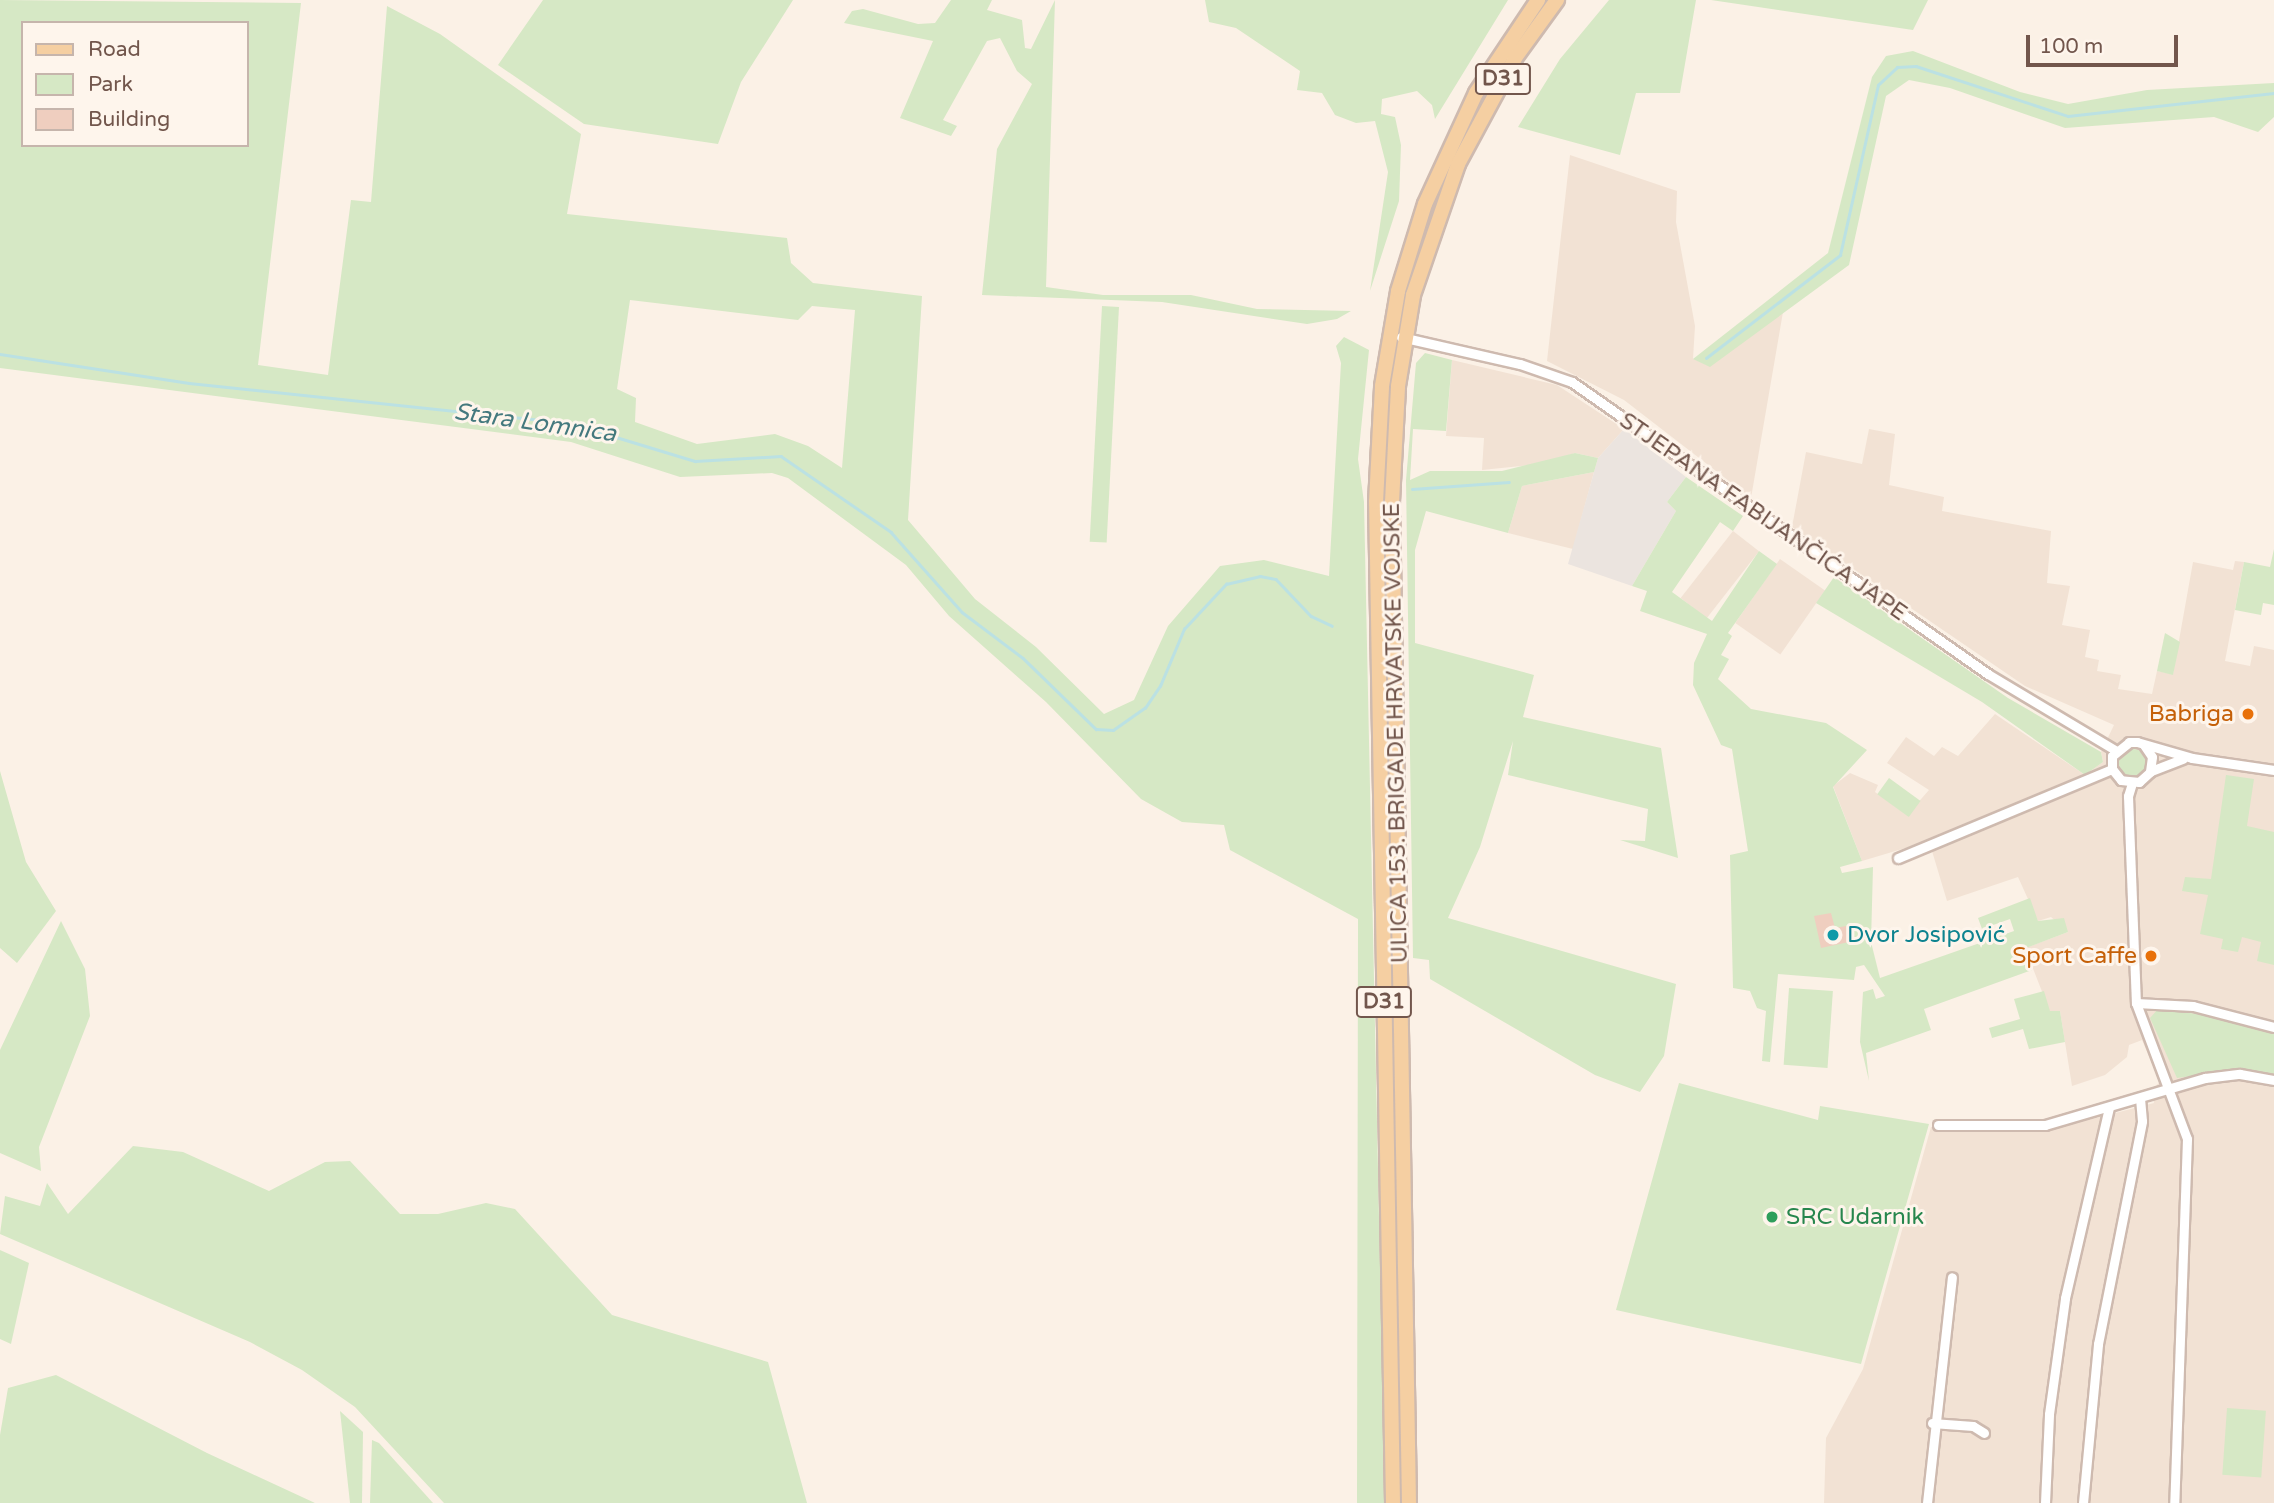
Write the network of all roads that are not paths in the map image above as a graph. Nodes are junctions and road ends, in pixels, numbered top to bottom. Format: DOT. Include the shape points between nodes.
graph roads {
  1 [pos="1538,0"];
  2 [pos="1557,0"];
  3 [pos="1389,335"];
  4 [pos="1405,337"];
  5 [pos="2144,746"];
  6 [pos="2115,750"];
  7 [pos="2192,758"];
  8 [pos="2112,769"];
  9 [pos="2274,770"];
  10 [pos="2150,772"];
  11 [pos="2132,783"];
  12 [pos="1898,858"];
  13 [pos="2137,1003"];
  14 [pos="2274,1027"];
  15 [pos="2274,1080"];
  16 [pos="2172,1090"];
  17 [pos="2140,1098"];
  18 [pos="2109,1107"];
  19 [pos="1938,1125"];
  20 [pos="1952,1276"];
  21 [pos="1932,1423"];
  22 [pos="1984,1433"];
  23 [pos="1393,1503"];
  24 [pos="1409,1503"];
  25 [pos="1927,1503"];
  26 [pos="2045,1503"];
  27 [pos="2083,1503"];
  28 [pos="2174,1503"];
  1 -- 3 [label="main road, ULICA 153. BRIGADE HRVATSKE VOJSKE / D31" via="1476,93 1444,156 1410,248"];
  2 -- 4 [label="main road, ULICA 153. BRIGADE HRVATSKE VOJSKE / D31" via="1515,58 1458,164 1426,250"];
  3 -- 4 [label="street, STJEPANA FABIJANČIĆA JAPE"];
  3 -- 23 [label="main road, ULICA 153. BRIGADE HRVATSKE VOJSKE / D31" via="1376,502"];
  4 -- 6 [label="street, STJEPANA FABIJANČIĆA JAPE" via="1572,382 1988,674"];
  4 -- 24 [label="main road, ULICA 153. BRIGADE HRVATSKE VOJSKE / D31" via="1391,502"];
  5 -- 6 [label="street" via="2129,742"];
  5 -- 7 [label="street"];
  5 -- 10 [label="street" via="2152,757"];
  6 -- 8 [label="street"];
  7 -- 9 [label="street"];
  7 -- 10 [label="street" via="2168,761"];
  8 -- 11 [label="street"];
  8 -- 12 [label="street"];
  10 -- 11 [label="street"];
  11 -- 13 [label="street" via="2128,796"];
  13 -- 14 [label="street" via="2193,1006"];
  13 -- 16 [label="street"];
  15 -- 16 [label="street" via="2221,1075"];
  16 -- 17 [label="street"];
  16 -- 28 [label="street" via="2187,1149"];
  17 -- 18 [label="street"];
  17 -- 27 [label="street" via="2142,1121 2098,1344"];
  18 -- 19 [label="street" via="2045,1125"];
  18 -- 26 [label="street" via="2064,1298 2049,1414"];
  20 -- 21 [label="street"];
  21 -- 22 [label="street" via="1973,1426"];
  21 -- 25 [label="street"];
}
